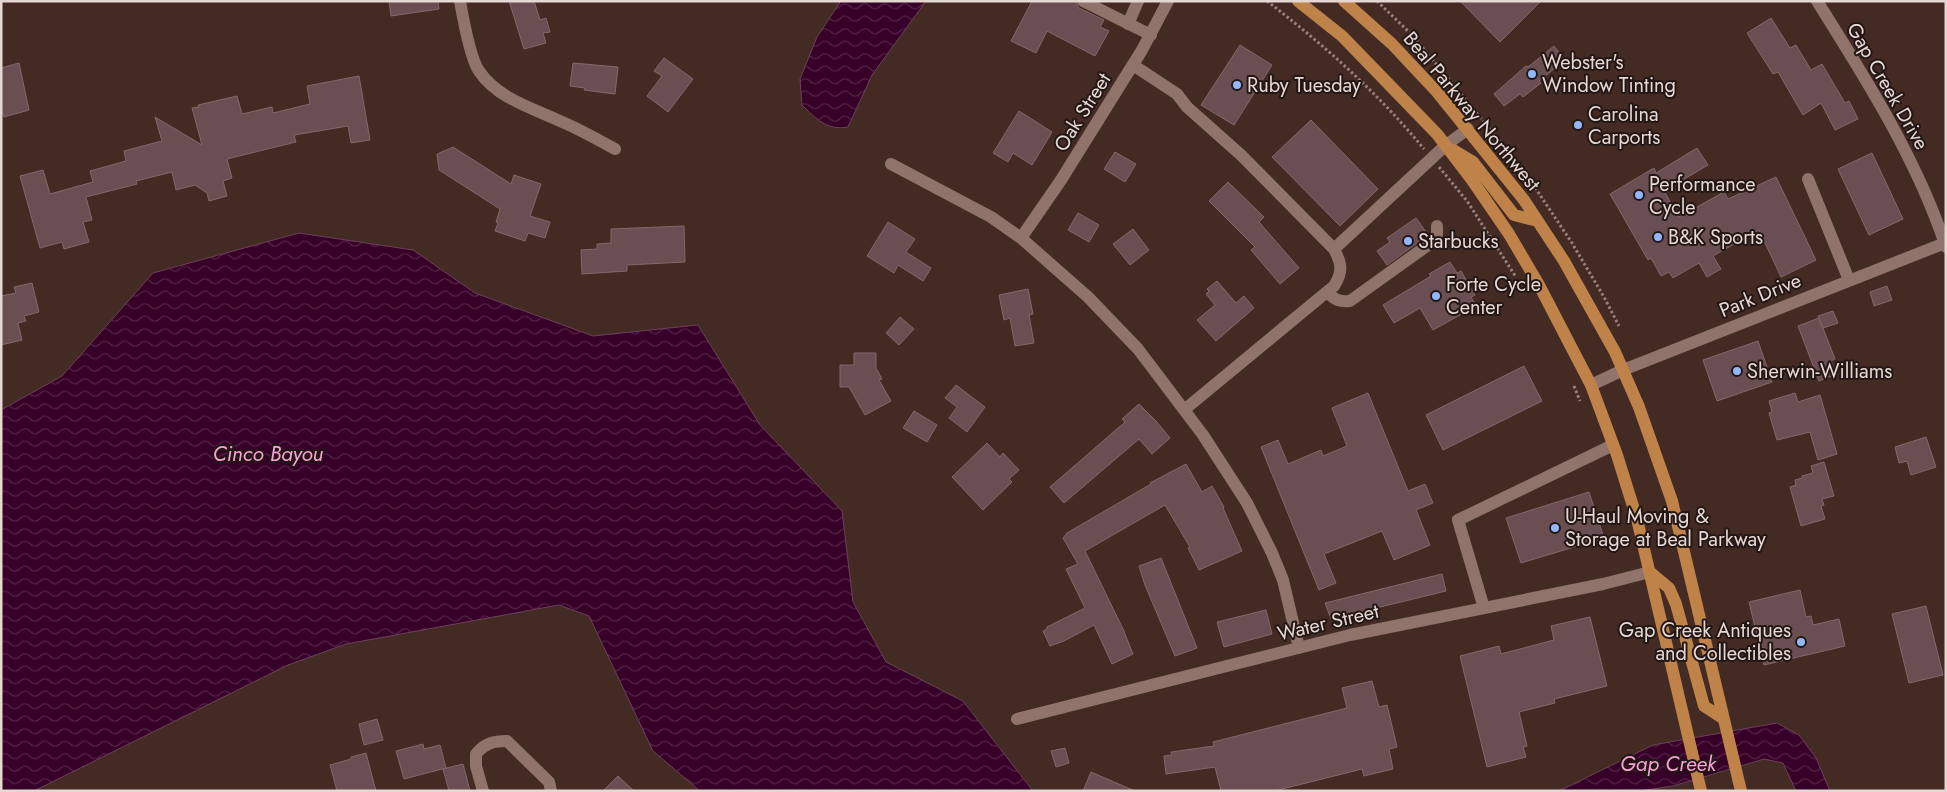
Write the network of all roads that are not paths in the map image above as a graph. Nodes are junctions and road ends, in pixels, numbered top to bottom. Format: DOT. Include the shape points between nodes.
graph roads {
  1 [pos="460,1"];
  2 [pos="1083,1"];
  3 [pos="1138,1"];
  4 [pos="1168,1"];
  5 [pos="1298,1"];
  6 [pos="1344,1"];
  7 [pos="1817,1"];
  8 [pos="1128,24"];
  9 [pos="1151,35"];
  10 [pos="1133,65"];
  11 [pos="1468,129"];
  12 [pos="1446,145"];
  13 [pos="615,149"];
  14 [pos="891,164"];
  15 [pos="1808,179"];
  16 [pos="1538,221"];
  17 [pos="1437,226"];
  18 [pos="1021,238"];
  19 [pos="1945,245"];
  20 [pos="1334,250"];
  21 [pos="1849,280"];
  22 [pos="1327,292"];
  23 [pos="1624,370"];
  24 [pos="1590,385"];
  25 [pos="1184,410"];
  26 [pos="1613,445"];
  27 [pos="1650,572"];
  28 [pos="1484,608"];
  29 [pos="1299,648"];
  30 [pos="1017,719"];
  31 [pos="1724,719"];
  32 [pos="1740,787"];
  33 [pos="483,791"];
  34 [pos="551,791"];
  35 [pos="1701,791"];
  1 -- 13 [label="street" via="474,58 488,83 503,94"];
  2 -- 8 [label="street"];
  3 -- 8 [label="street"];
  4 -- 9 [label="street, Oak Street"];
  5 -- 12 [label="main road, Beal Parkway Northwest" via="1342,36"];
  6 -- 11 [label="main road, Beal Parkway Northwest" via="1392,44"];
  7 -- 19 [label="street, Gap Creek Drive" via="1896,132"];
  8 -- 9 [label="street"];
  9 -- 10 [label="street, Oak Street"];
  10 -- 18 [label="street, Oak Street"];
  10 -- 20 [label="street" via="1177,94 1186,107 1240,155"];
  11 -- 12 [label="street"];
  11 -- 16 [label="main road, Beal Parkway Northwest"];
  12 -- 16 [label="main road" via="1473,162 1514,215"];
  12 -- 20 [label="street"];
  12 -- 24 [label="main road, Beal Parkway Northwest" via="1509,234 1540,285"];
  14 -- 18 [label="street" via="991,218"];
  15 -- 21 [label="street"];
  16 -- 23 [label="main road, Beal Parkway Northwest" via="1592,308"];
  17 -- 22 [label="street" via="1435,240 1350,301 1341,302"];
  18 -- 25 [label="street" via="1112,320"];
  19 -- 21 [label="street, Park Drive"];
  20 -- 22 [label="street" via="1342,263 1340,276"];
  21 -- 23 [label="street, Park Drive"];
  22 -- 25 [label="street"];
  23 -- 24 [label="street, Park Drive"];
  23 -- 31 [label="main road, Beal Parkway Northwest" via="1672,501"];
  24 -- 26 [label="main road, Beal Parkway Northwest"];
  25 -- 29 [label="street" via="1247,504 1272,553 1283,580"];
  26 -- 27 [label="main road, Beal Parkway Northwest" via="1638,519"];
  26 -- 28 [label="street" via="1458,520"];
  27 -- 28 [label="street, Water Street"];
  27 -- 31 [label="main road" via="1669,588 1676,604 1704,706"];
  27 -- 35 [label="main road, Beal Parkway Northwest"];
  28 -- 29 [label="street, Water Street"];
  29 -- 30 [label="street, Water Street"];
  31 -- 32 [label="main road, Beal Parkway Northwest"];
  33 -- 34 [label="street" via="476,754 483,746 507,741 549,782"];
}
